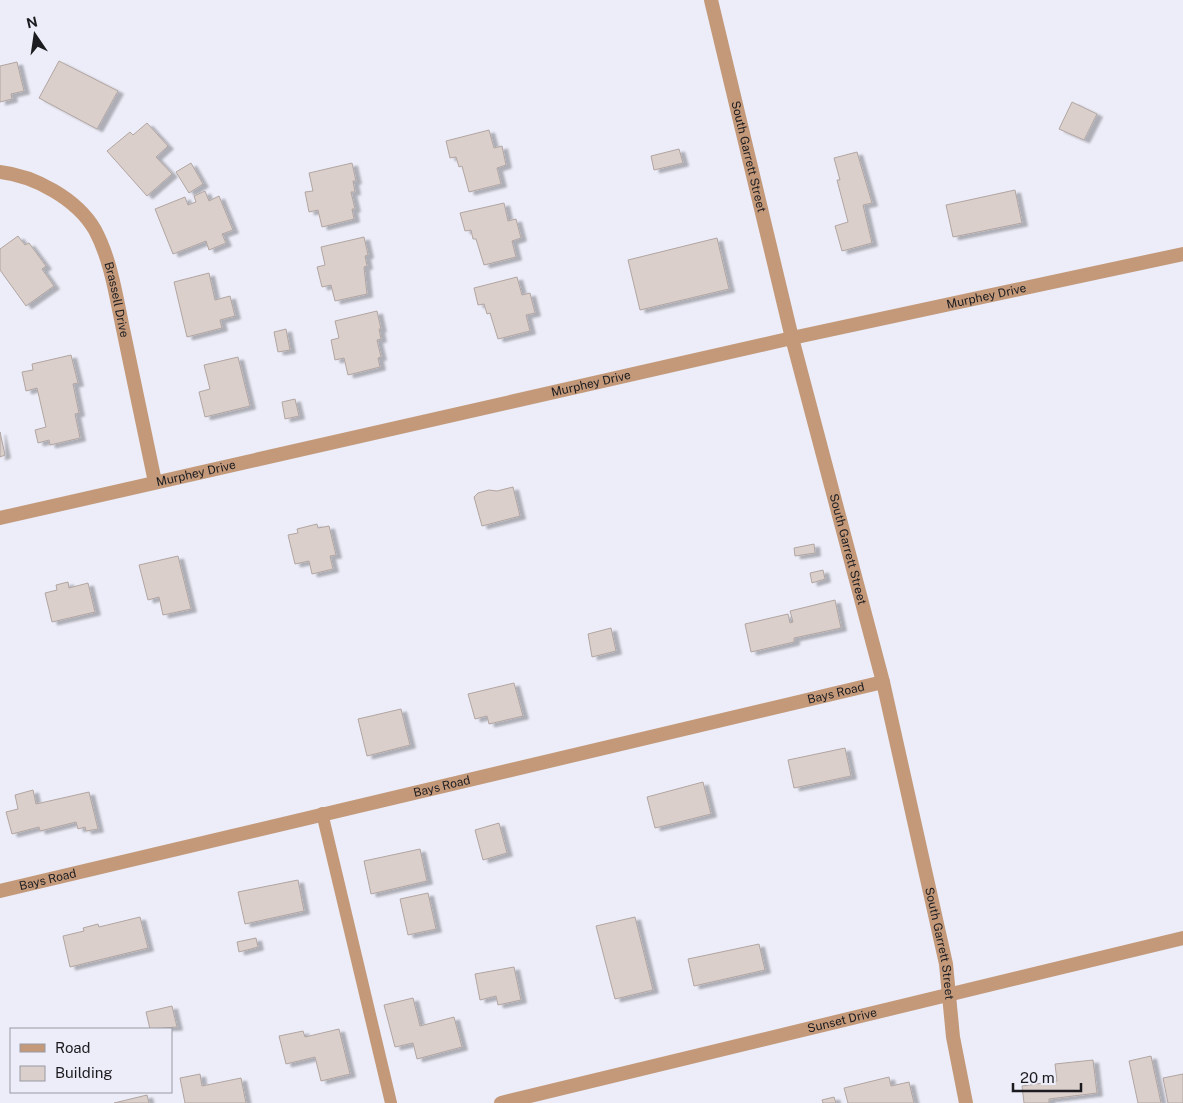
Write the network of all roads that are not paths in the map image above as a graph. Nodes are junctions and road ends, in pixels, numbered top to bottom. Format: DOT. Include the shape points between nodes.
graph roads {
  1 [pos="711,0"];
  2 [pos="0,172"];
  3 [pos="1183,254"];
  4 [pos="792,338"];
  5 [pos="155,482"];
  6 [pos="0,518"];
  7 [pos="883,682"];
  8 [pos="322,814"];
  9 [pos="0,890"];
  10 [pos="1183,938"];
  11 [pos="947,995"];
  12 [pos="391,1103"];
  13 [pos="501,1103"];
  14 [pos="966,1103"];
  1 -- 4 [label="street, South Garrett Street"];
  2 -- 5 [label="street, Brassell Drive" via="29,179 49,189 84,214 94,229 110,269"];
  3 -- 4 [label="street, Murphey Drive"];
  4 -- 5 [label="street, Murphey Drive"];
  4 -- 7 [label="street, South Garrett Street"];
  5 -- 6 [label="street, Murphey Drive"];
  7 -- 8 [label="street, Bays Road"];
  7 -- 11 [label="street, South Garrett Street" via="946,964"];
  8 -- 9 [label="street, Bays Road"];
  8 -- 12 [label="lane"];
  10 -- 11 [label="street, Sunset Drive"];
  11 -- 13 [label="street, Sunset Drive"];
  11 -- 14 [label="street, South Garrett Street"];
}
